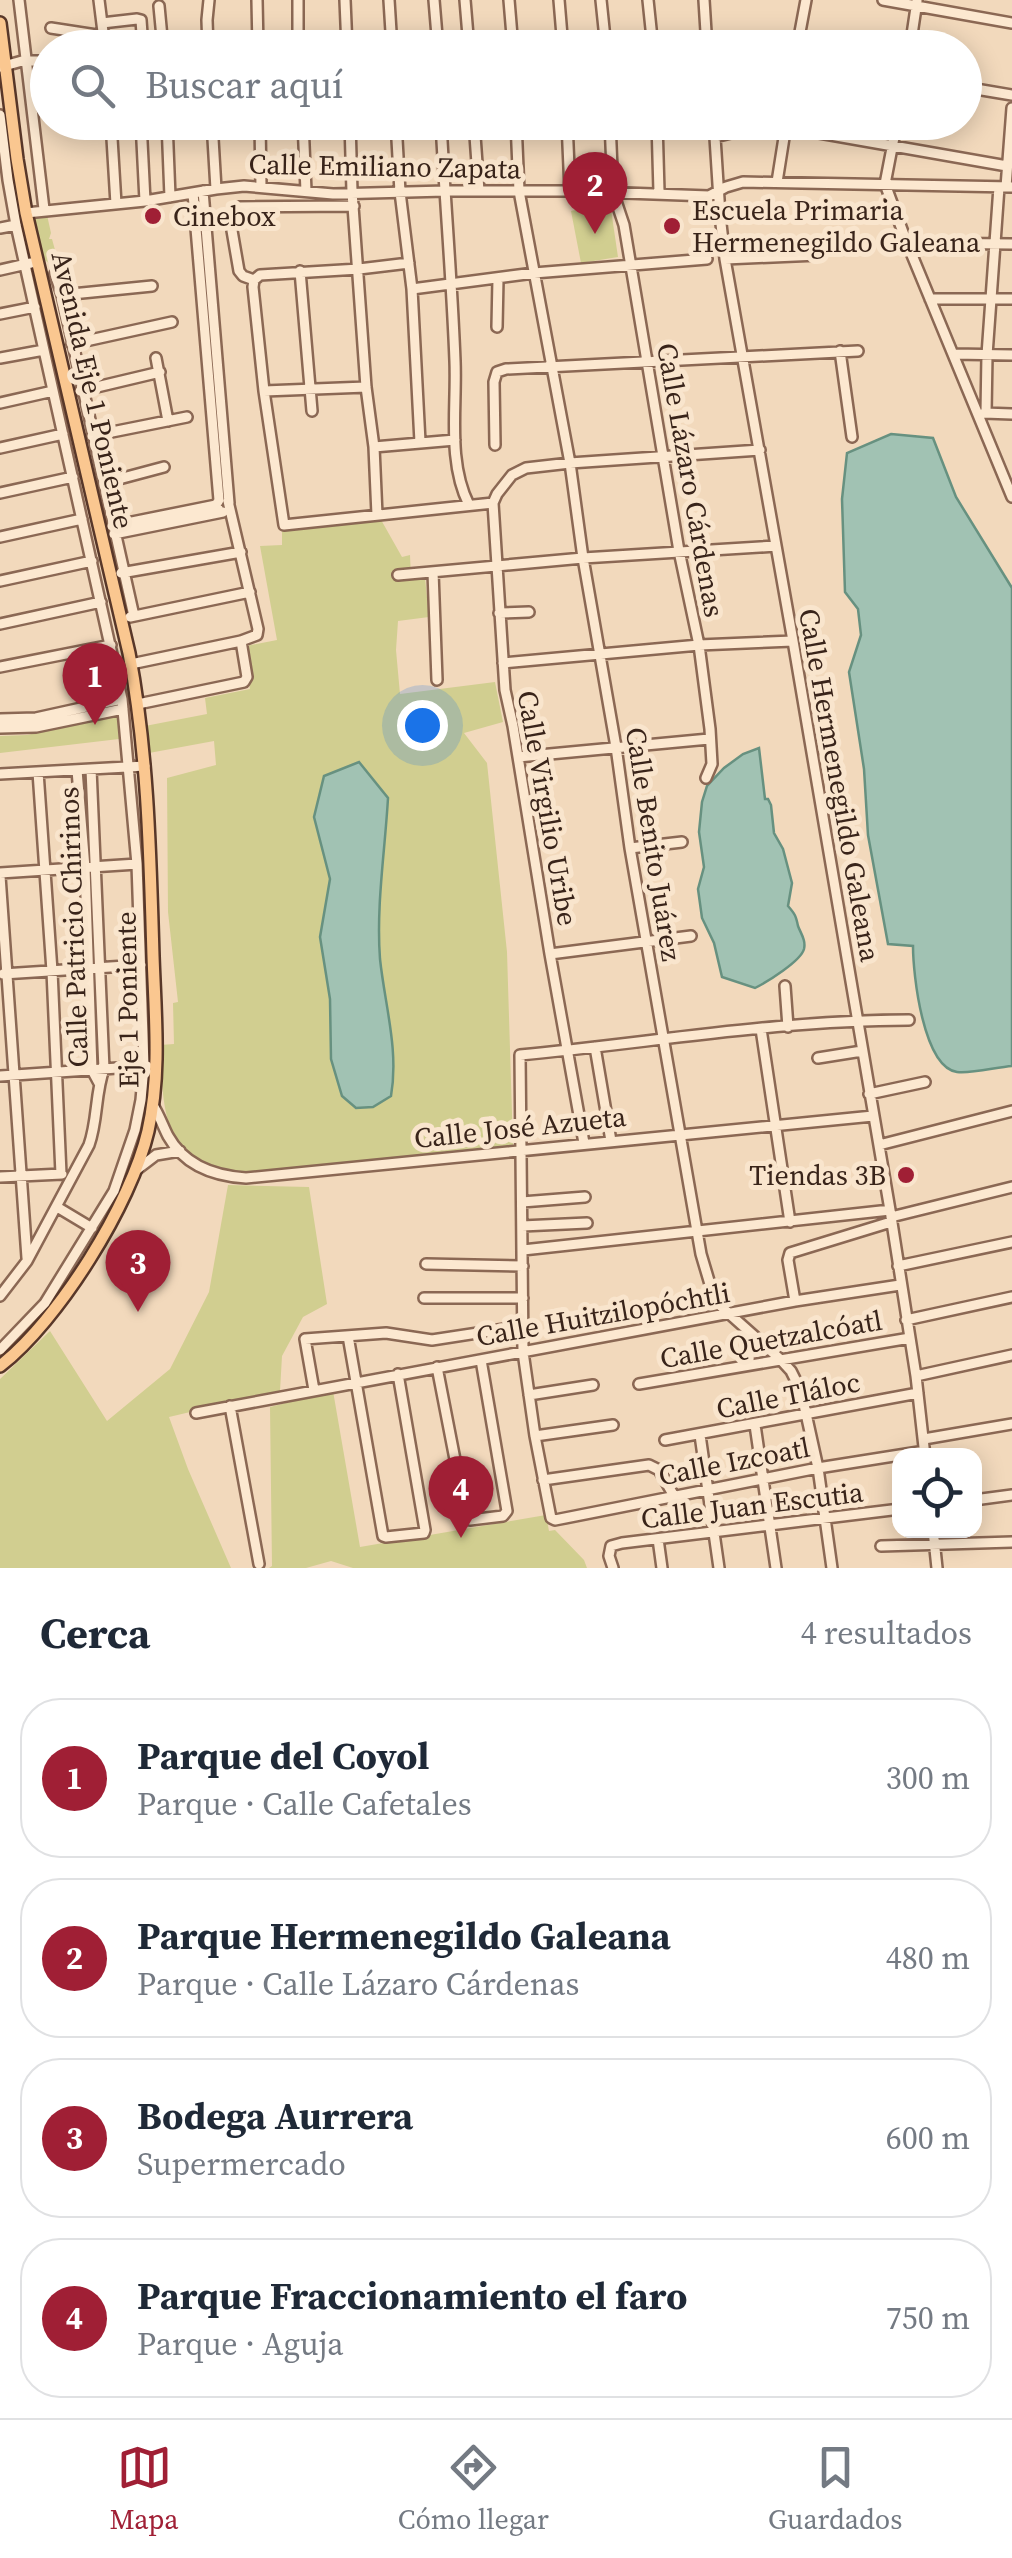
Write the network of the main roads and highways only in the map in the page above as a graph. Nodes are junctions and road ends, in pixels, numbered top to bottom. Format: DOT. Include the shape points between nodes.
graph roads {
  1 [pos="0,23"];
  2 [pos="2,60"];
  3 [pos="145,766"];
  4 [pos="0,1366"];
  1 -- 2 [label="main road, Avenida Eje 1 Poniente"];
  2 -- 3 [label="main road, Avenida Eje 1 Poniente" via="32,263 112,555 110,575 127,617"];
  3 -- 4 [label="main road, Eje 1 Poniente" via="153,1067 146,1141 66,1294"];
}
